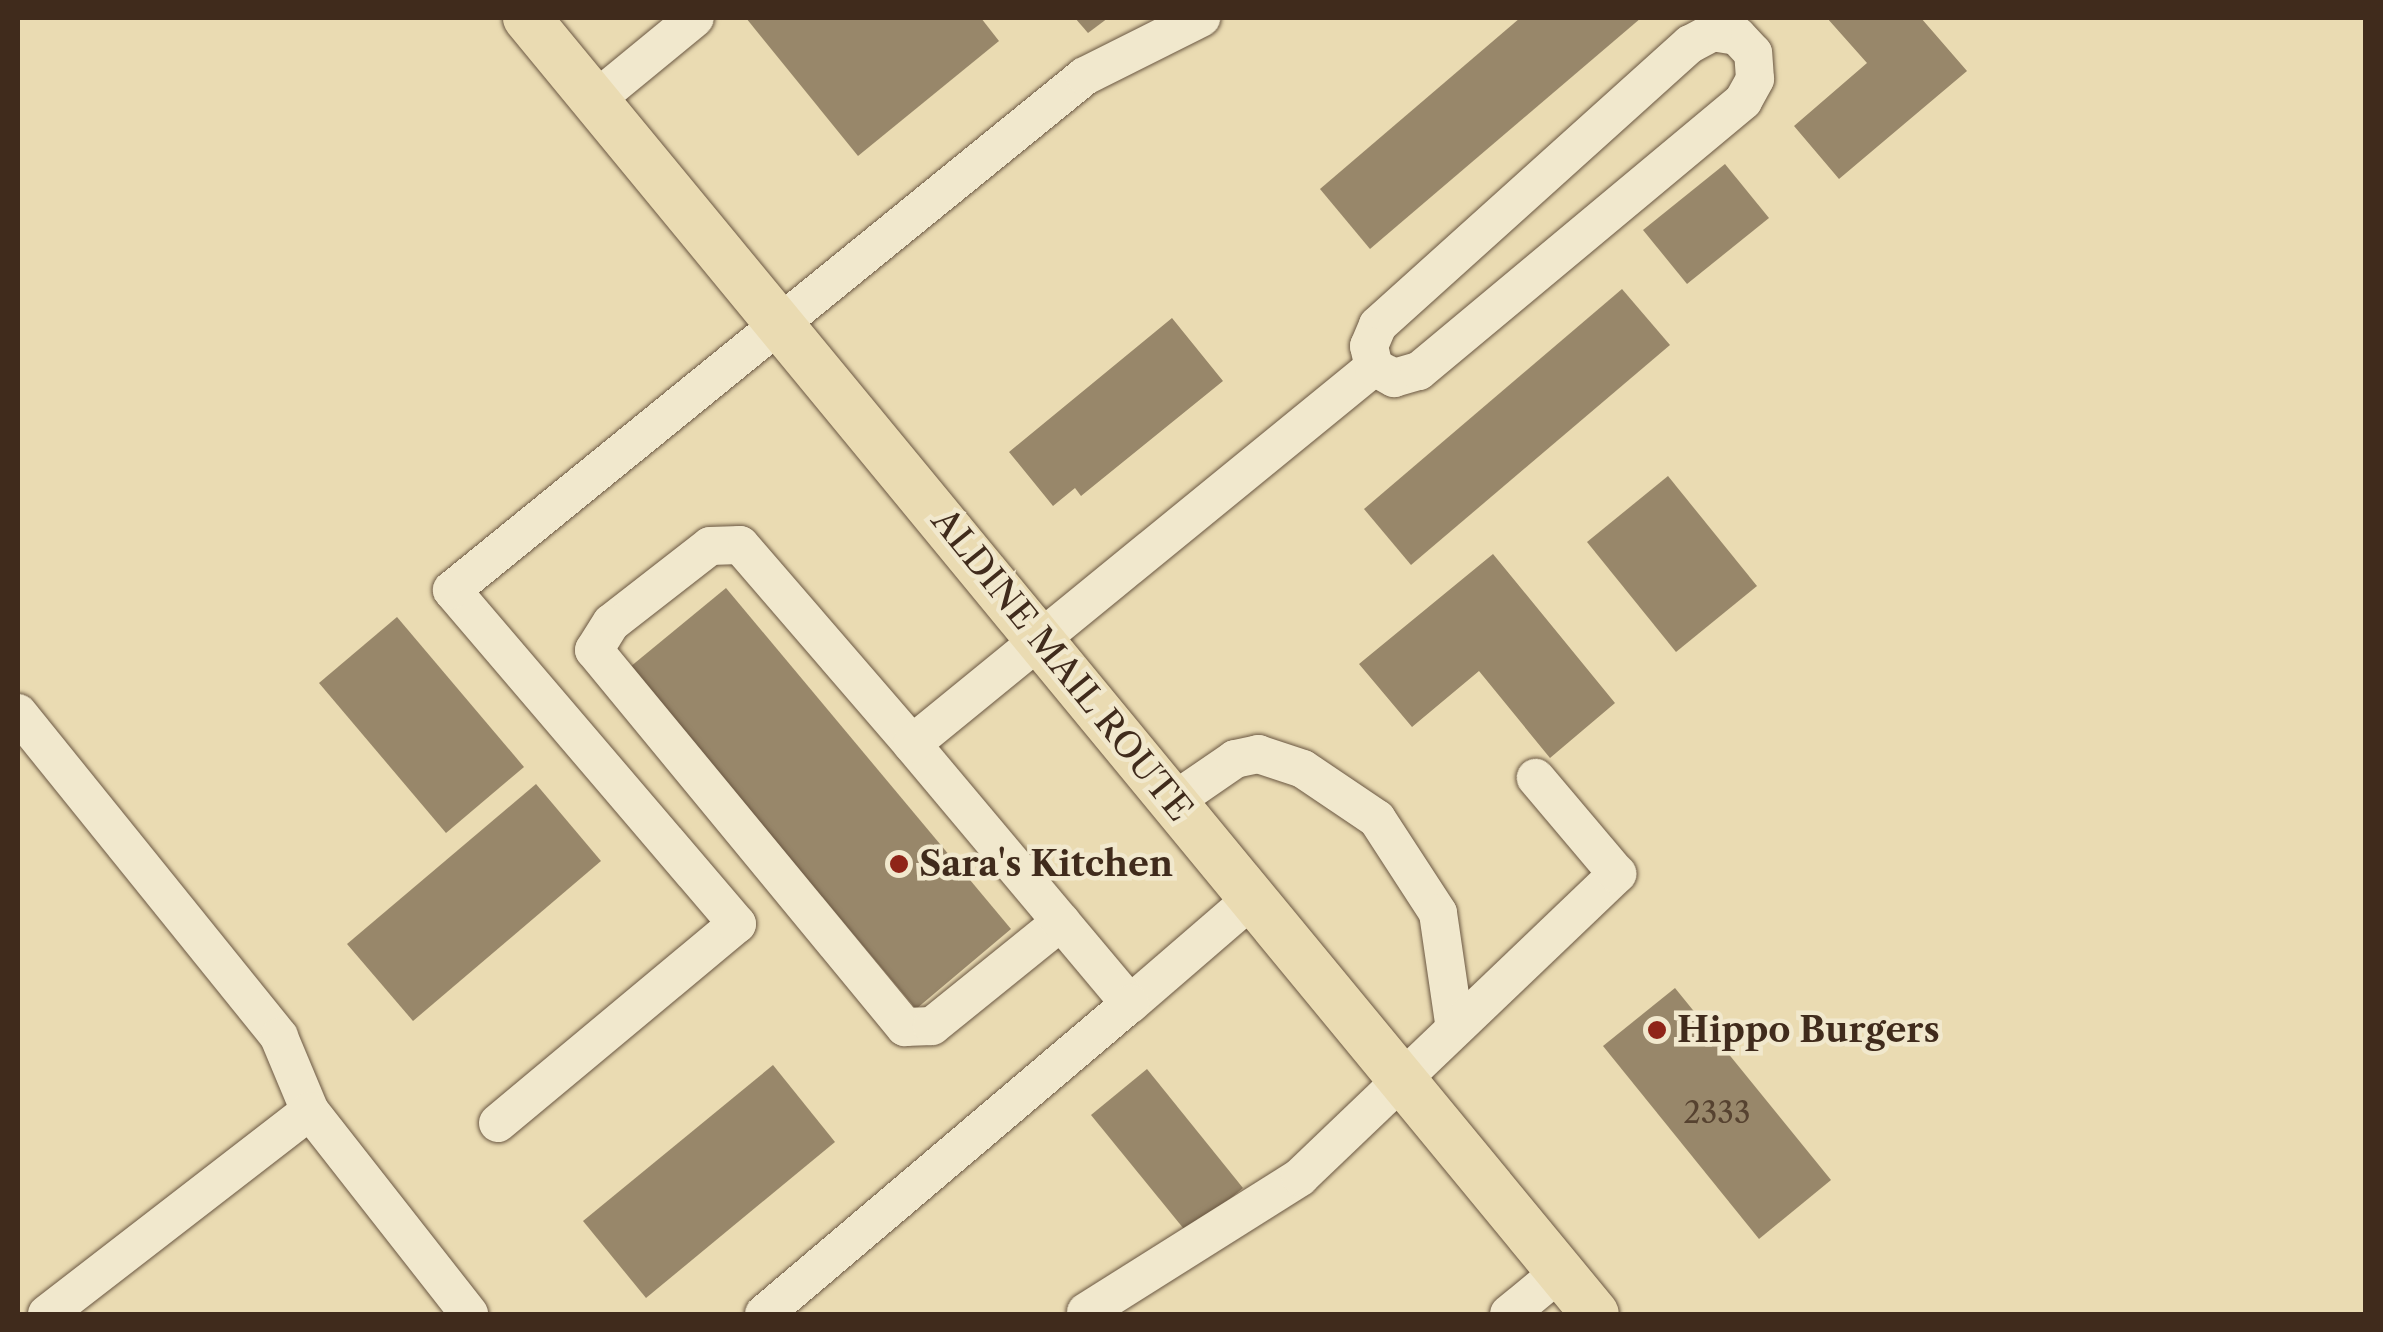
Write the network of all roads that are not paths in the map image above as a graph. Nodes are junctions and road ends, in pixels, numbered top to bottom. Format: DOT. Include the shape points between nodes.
graph roads {
  1 [pos="527,18"];
  2 [pos="695,18"];
  3 [pos="1201,18"];
  4 [pos="594,100"];
  5 [pos="781,325"];
  6 [pos="1374,367"];
  7 [pos="1040,636"];
  8 [pos="18,714"];
  9 [pos="912,744"];
  10 [pos="1536,778"];
  11 [pos="1174,801"];
  12 [pos="1254,898"];
  13 [pos="1061,922"];
  14 [pos="1130,1004"];
  15 [pos="1454,1024"];
  16 [pos="1399,1074"];
  17 [pos="310,1111"];
  18 [pos="498,1123"];
  19 [pos="1560,1272"];
  20 [pos="1086,1312"];
  21 [pos="47,1314"];
  22 [pos="469,1314"];
  23 [pos="764,1314"];
  24 [pos="1509,1314"];
  25 [pos="1595,1314"];
  1 -- 4 [label="main road, ALDINE MAIL ROUTE"];
  2 -- 4 [label="lane"];
  3 -- 5 [label="lane" via="1084,76"];
  4 -- 5 [label="main road, ALDINE MAIL ROUTE"];
  5 -- 7 [label="main road, ALDINE MAIL ROUTE"];
  5 -- 18 [label="lane" via="452,590 737,924"];
  6 -- 6 [label="lane" via="1368,346 1378,325 1690,44 1713,32 1737,36 1753,53 1755,79 1743,101 1419,370 1394,378"];
  6 -- 7 [label="lane"];
  7 -- 9 [label="lane"];
  7 -- 11 [label="main road, ALDINE MAIL ROUTE"];
  8 -- 17 [label="lane" via="279,1037"];
  9 -- 13 [label="lane"];
  9 -- 13 [label="lane" via="740,545 710,546 610,623 594,650 905,1027 932,1026"];
  10 -- 15 [label="lane" via="1617,874"];
  11 -- 12 [label="main road, ALDINE MAIL ROUTE"];
  11 -- 15 [label="lane" via="1235,759 1258,754 1303,769 1377,818 1438,913"];
  12 -- 14 [label="lane"];
  12 -- 16 [label="main road, ALDINE MAIL ROUTE"];
  13 -- 14 [label="lane"];
  14 -- 23 [label="lane"];
  15 -- 16 [label="lane"];
  16 -- 19 [label="main road, ALDINE MAIL ROUTE"];
  16 -- 20 [label="lane" via="1300,1177"];
  17 -- 21 [label="lane"];
  17 -- 22 [label="lane"];
  19 -- 24 [label="lane"];
  19 -- 25 [label="main road, ALDINE MAIL ROUTE"];
}
